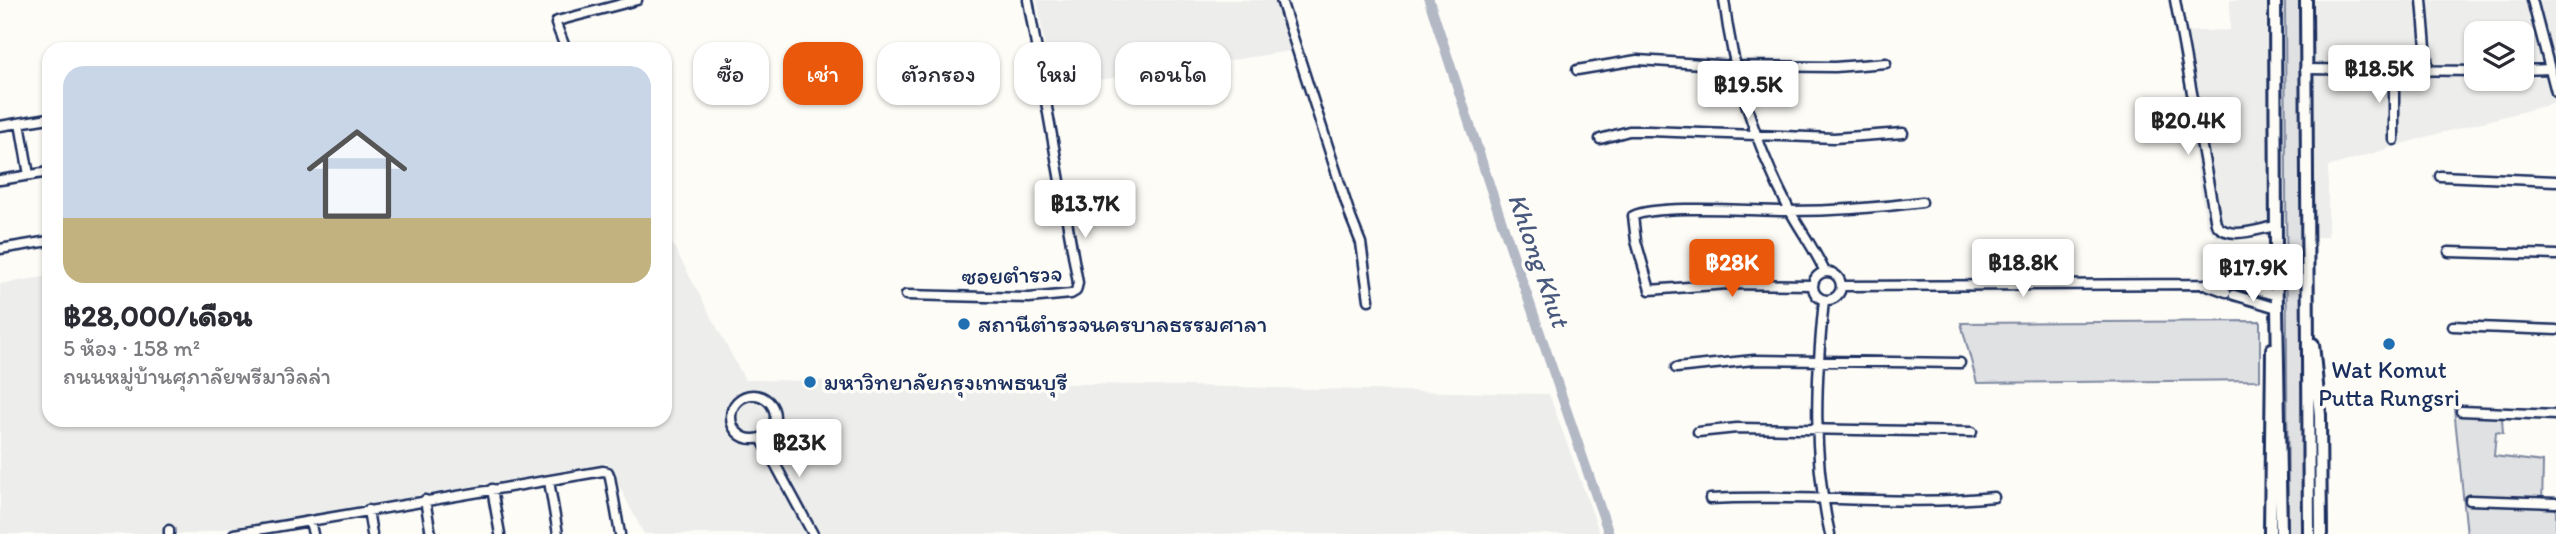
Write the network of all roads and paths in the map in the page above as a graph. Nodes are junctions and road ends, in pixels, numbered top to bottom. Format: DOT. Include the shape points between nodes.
graph roads {
  1 [pos="637,0"];
  2 [pos="1028,0"];
  3 [pos="1281,0"];
  4 [pos="1724,0"];
  5 [pos="2175,0"];
  6 [pos="2275,0"];
  7 [pos="2306,0"];
  8 [pos="2422,0"];
  9 [pos="2532,0"];
  10 [pos="563,42"];
  11 [pos="1886,64"];
  12 [pos="1735,66"];
  13 [pos="2305,69"];
  14 [pos="2550,69"];
  15 [pos="1577,70"];
  16 [pos="2534,70"];
  17 [pos="2394,71"];
  18 [pos="2428,71"];
  19 [pos="2464,71"];
  20 [pos="2556,92"];
  21 [pos="42,119"];
  22 [pos="20,122"];
  23 [pos="0,126"];
  24 [pos="1903,133"];
  25 [pos="1756,136"];
  26 [pos="1600,139"];
  27 [pos="2394,140"];
  28 [pos="42,173"];
  29 [pos="29,175"];
  30 [pos="2441,176"];
  31 [pos="0,180"];
  32 [pos="2556,181"];
  33 [pos="1922,202"];
  34 [pos="1791,211"];
  35 [pos="2276,226"];
  36 [pos="42,242"];
  37 [pos="0,249"];
  38 [pos="2449,252"];
  39 [pos="2556,255"];
  40 [pos="1825,272"];
  41 [pos="2204,284"];
  42 [pos="1813,285"];
  43 [pos="1842,286"];
  44 [pos="2249,288"];
  45 [pos="906,295"];
  46 [pos="2277,296"];
  47 [pos="1369,300"];
  48 [pos="1824,300"];
  49 [pos="2247,300"];
  50 [pos="2278,314"];
  51 [pos="2307,317"];
  52 [pos="2453,326"];
  53 [pos="2556,330"];
  54 [pos="1818,360"];
  55 [pos="1960,363"];
  56 [pos="1676,368"];
  57 [pos="2460,411"];
  58 [pos="2556,415"];
  59 [pos="1816,429"];
  60 [pos="1698,432"];
  61 [pos="1972,432"];
  62 [pos="761,438"];
  63 [pos="549,481"];
  64 [pos="492,489"];
  65 [pos="1994,496"];
  66 [pos="1822,498"];
  67 [pos="1710,499"];
  68 [pos="425,500"];
  69 [pos="2470,500"];
  70 [pos="2556,503"];
  71 [pos="368,510"];
  72 [pos="310,521"];
  73 [pos="234,534"];
  74 [pos="313,534"];
  75 [pos="372,534"];
  76 [pos="432,534"];
  77 [pos="500,534"];
  78 [pos="558,534"];
  79 [pos="620,534"];
  80 [pos="813,534"];
  81 [pos="1830,534"];
  82 [pos="2270,534"];
  83 [pos="2281,534"];
  84 [pos="2309,534"];
  85 [pos="2321,534"];
  1 -- 10 [label="street" via="557,21"];
  2 -- 45 [label="street, ซอยตำรวจ" via="1076,291 1029,298"];
  3 -- 47 [label="street" via="1361,243"];
  4 -- 12 [label="street"];
  5 -- 35 [label="street" via="2216,224 2232,233"];
  6 -- 35 [label="main road"];
  7 -- 13 [label="main road"];
  8 -- 18 [label="street"];
  9 -- 14 [label="street"];
  11 -- 12 [label="street"];
  12 -- 15 [label="street" via="1637,60"];
  12 -- 25 [label="street"];
  13 -- 17 [label="street"];
  13 -- 51 [label="main road"];
  14 -- 16 [label="street"];
  14 -- 20 [label="street"];
  17 -- 18 [label="street"];
  17 -- 27 [label="street"];
  18 -- 19 [label="street"];
  21 -- 22 [label="street"];
  22 -- 23 [label="street"];
  22 -- 29 [label="street"];
  24 -- 25 [label="street" via="1834,138"];
  25 -- 26 [label="street" via="1629,131"];
  25 -- 34 [label="street"];
  28 -- 29 [label="street"];
  29 -- 31 [label="street"];
  30 -- 32 [label="street"];
  33 -- 34 [label="street"];
  34 -- 40 [label="street"];
  34 -- 42 [label="street" via="1677,210 1634,214 1632,221 1650,290 1727,284"];
  35 -- 46 [label="main road"];
  36 -- 37 [label="street"];
  38 -- 39 [label="street"];
  40 -- 42 [label="street"];
  40 -- 43 [label="street" via="1837,275"];
  41 -- 43 [label="street"];
  41 -- 44 [label="street" via="2233,283"];
  41 -- 49 [label="street"];
  42 -- 48 [label="street" via="1814,293"];
  43 -- 48 [label="street" via="1836,298"];
  44 -- 46 [label="street"];
  44 -- 49 [label="street"];
  46 -- 50 [label="main road"];
  48 -- 54 [label="street"];
  49 -- 50 [label="street"];
  50 -- 82 [label="main road" via="2272,348"];
  50 -- 83 [label="main road"];
  51 -- 84 [label="main road"];
  51 -- 85 [label="main road" via="2320,415"];
  52 -- 53 [label="street"];
  54 -- 55 [label="street"];
  54 -- 56 [label="street" via="1754,360"];
  54 -- 59 [label="street"];
  57 -- 58 [label="street"];
  59 -- 60 [label="street"];
  59 -- 61 [label="street"];
  59 -- 66 [label="street"];
  62 -- 62 [label="street" via="746,439 732,427 733,406 745,396 766,399 774,409 774,424"];
  62 -- 80 [label="street"];
  63 -- 64 [label="street"];
  63 -- 78 [label="street"];
  63 -- 79 [label="street" via="608,472"];
  64 -- 68 [label="street"];
  64 -- 77 [label="street"];
  65 -- 66 [label="street" via="1958,500"];
  66 -- 67 [label="street"];
  66 -- 81 [label="street"];
  68 -- 71 [label="street"];
  68 -- 76 [label="street"];
  69 -- 70 [label="street"];
  71 -- 72 [label="street"];
  71 -- 75 [label="street"];
  72 -- 73 [label="street"];
  72 -- 74 [label="street"];
}
